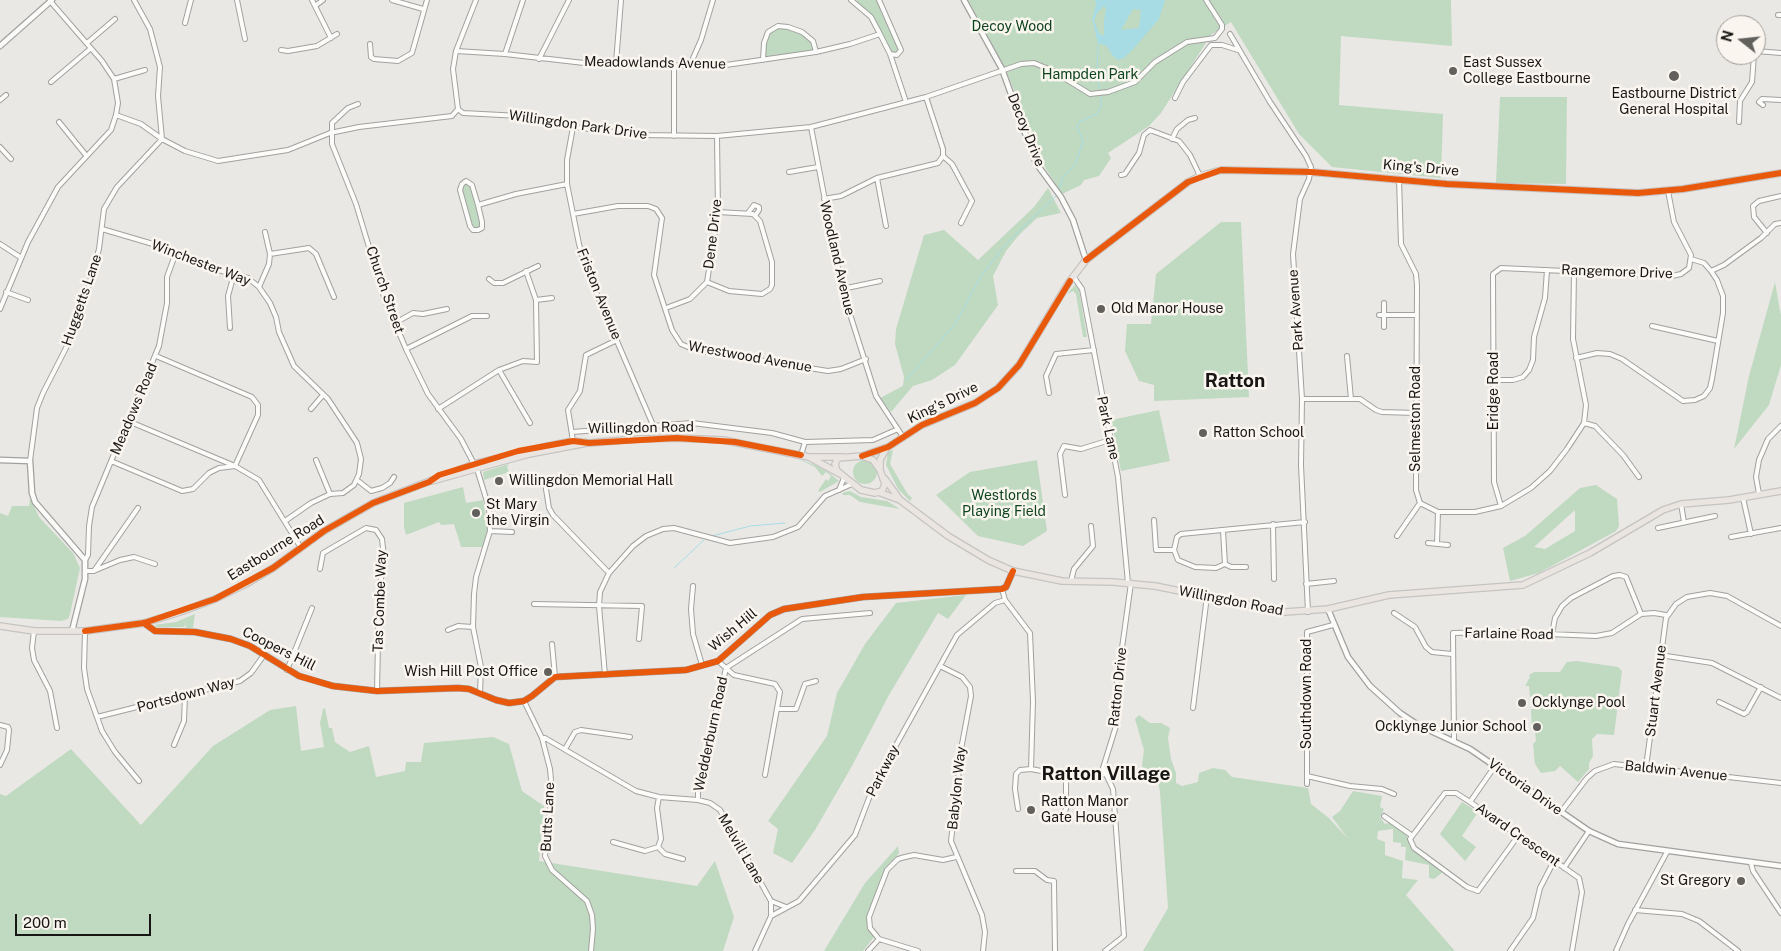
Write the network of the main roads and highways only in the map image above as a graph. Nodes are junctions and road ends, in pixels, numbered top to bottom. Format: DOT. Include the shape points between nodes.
graph roads {
  1 [pos="1781,173"];
  2 [pos="589,443"];
  3 [pos="888,447"];
  4 [pos="843,456"];
  5 [pos="862,456"];
  6 [pos="809,457"];
  7 [pos="475,466"];
  8 [pos="880,470"];
  9 [pos="842,476"];
  10 [pos="885,479"];
  11 [pos="1781,491"];
  12 [pos="878,492"];
  13 [pos="900,500"];
  14 [pos="0,626"];
  1 -- 3 [label="main road, King's Drive" via="1668,191 1616,192 1311,172 1221,170 1200,176 1086,260 1019,364 998,388 974,403 922,425"];
  2 -- 6 [label="main road, Willingdon Road" via="686,438 736,442"];
  2 -- 7 [label="main road, Eastbourne Road"];
  2 -- 7 [label="main road, Willingdon Road" via="573,442 518,451"];
  3 -- 5 [label="main road, King's Drive"];
  3 -- 8 [label="main road" via="880,460"];
  4 -- 5 [label="main road, King's Drive"];
  4 -- 6 [label="main road, Willingdon Road"];
  4 -- 9 [label="main road" via="835,464"];
  5 -- 8 [label="main road" via="872,460"];
  6 -- 9 [label="main road, Willingdon Road"];
  7 -- 14 [label="main road, Eastbourne Road" via="439,475 430,482 373,503 324,531 273,568 215,599 144,623 85,631 34,631"];
  8 -- 10 [label="main road, Willingdon Road"];
  9 -- 12 [label="main road, Willingdon Road" via="861,490"];
  10 -- 12 [label="main road" via="884,488"];
  10 -- 13 [label="main road, Willingdon Road"];
  11 -- 13 [label="main road, Willingdon Road" via="1681,504 1662,510 1590,552 1523,585 1389,595 1308,612 1285,612 1130,583 1071,581 1013,571 969,549"];
  12 -- 13 [label="main road, Willingdon Road"];
}
